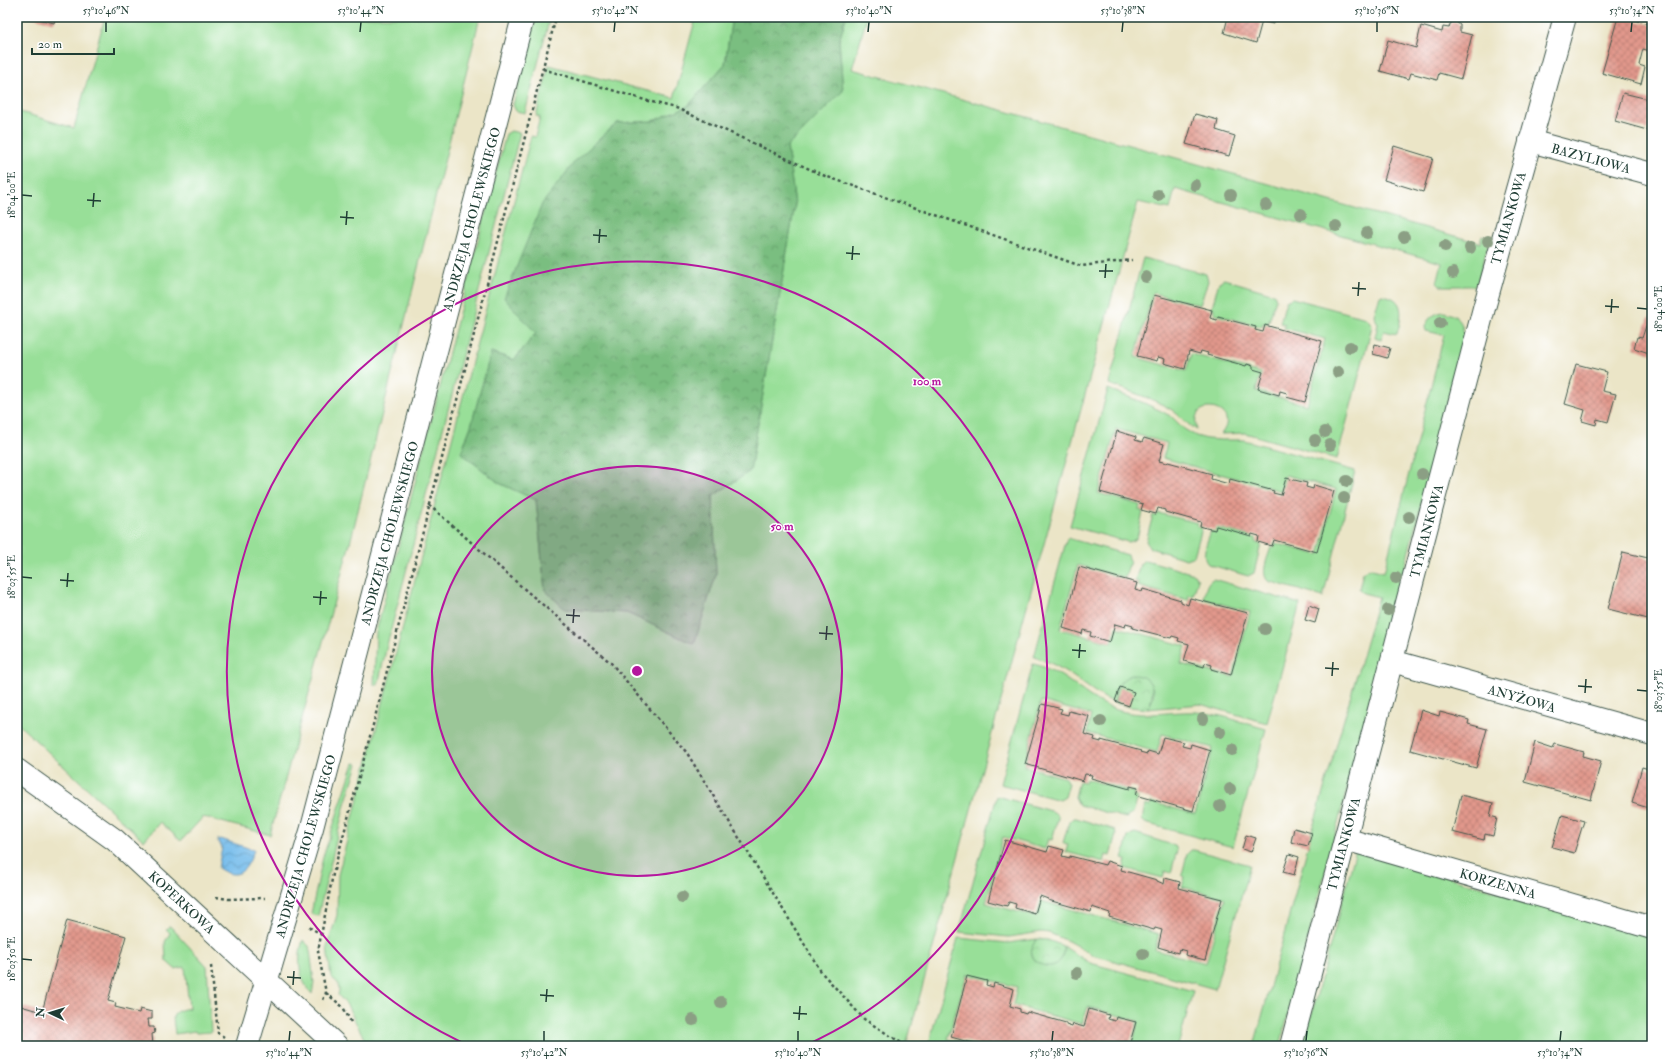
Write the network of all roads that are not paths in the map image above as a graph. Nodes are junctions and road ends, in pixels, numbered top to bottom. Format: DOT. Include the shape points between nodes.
graph roads {
  1 [pos="523,17"];
  2 [pos="1565,17"];
  3 [pos="1530,141"];
  4 [pos="1652,174"];
  5 [pos="1392,661"];
  6 [pos="1652,734"];
  7 [pos="17,770"];
  8 [pos="1345,839"];
  9 [pos="1652,928"];
  10 [pos="267,981"];
  11 [pos="247,1046"];
  12 [pos="338,1046"];
  13 [pos="1291,1046"];
  1 -- 10 [label="street, ANDRZEJA CHOLEWSKIEGO" via="312,828"];
  2 -- 3 [label="street, TYMIANKOWA"];
  3 -- 4 [label="street, BAZYLIOWA"];
  3 -- 5 [label="street, TYMIANKOWA"];
  5 -- 6 [label="street, ANYŻOWA"];
  5 -- 8 [label="street, TYMIANKOWA"];
  7 -- 10 [label="street, KOPERKOWA" via="115,840"];
  8 -- 9 [label="street, KORZENNA"];
  8 -- 13 [label="street, TYMIANKOWA"];
  10 -- 11 [label="street, ANDRZEJA CHOLEWSKIEGO"];
  10 -- 12 [label="street, KOPERKOWA"];
}
